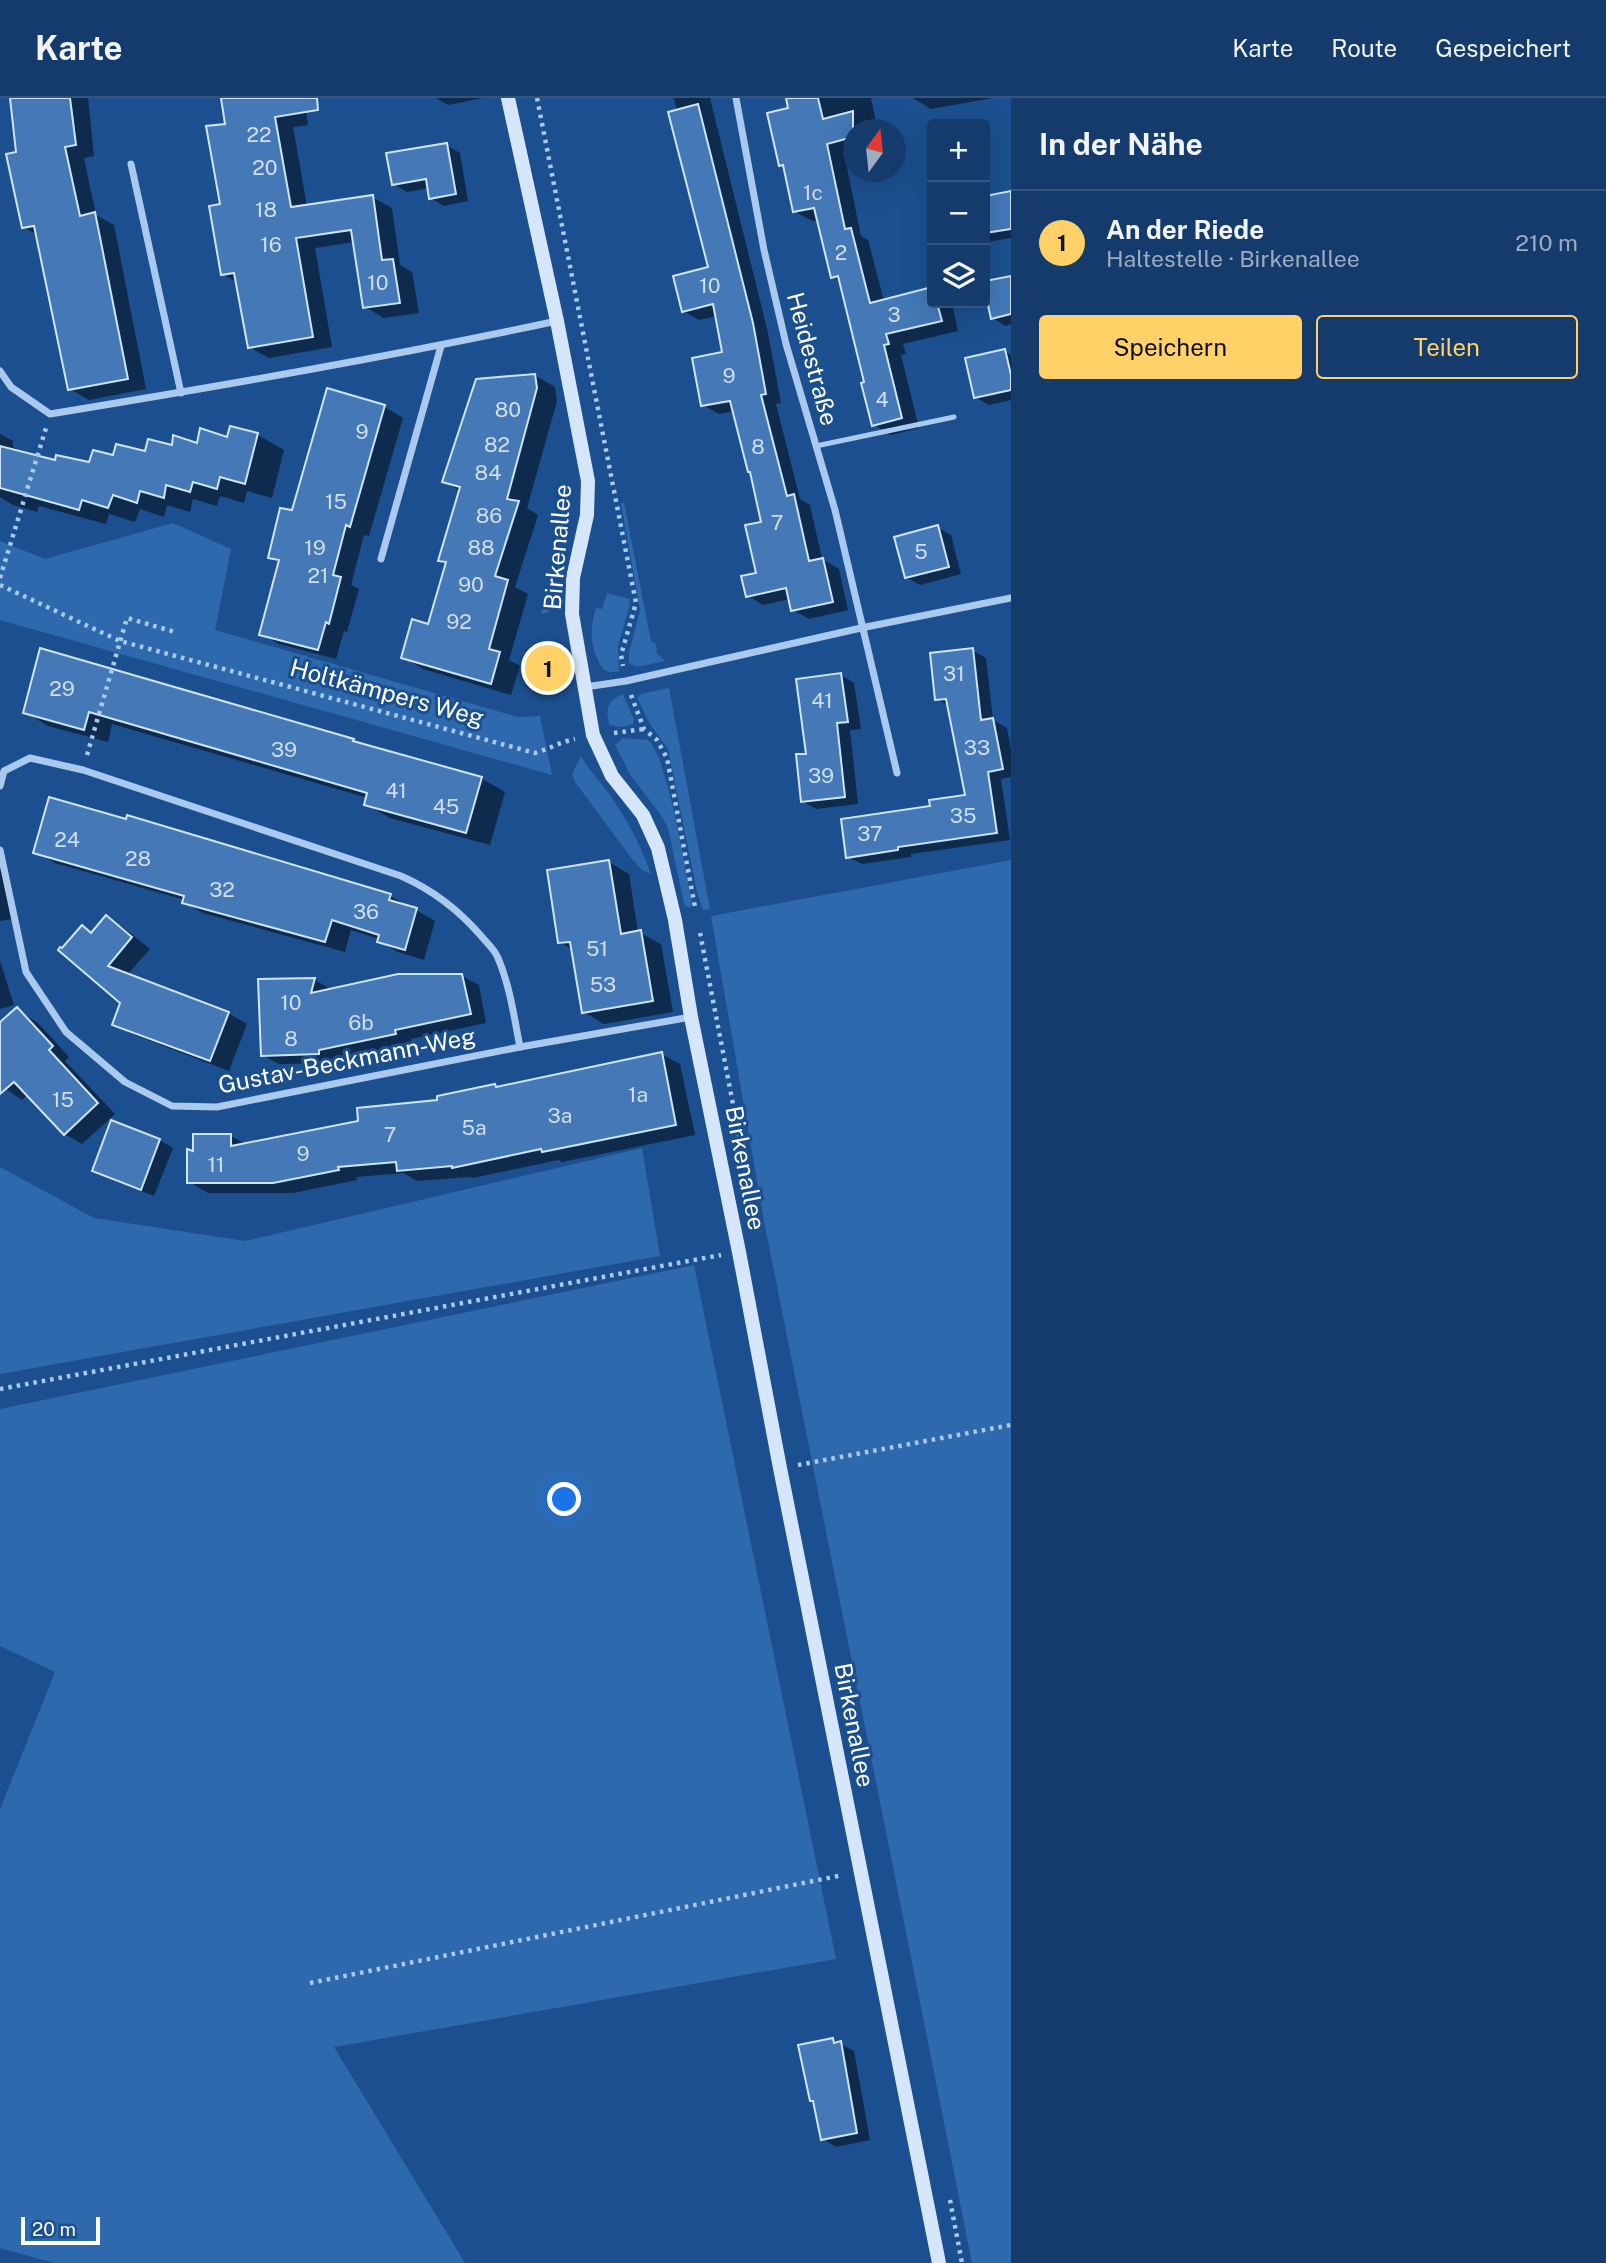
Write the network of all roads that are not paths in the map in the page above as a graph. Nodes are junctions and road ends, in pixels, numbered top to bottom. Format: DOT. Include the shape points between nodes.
graph roads {
  1 [pos="508,98"];
  2 [pos="736,98"];
  3 [pos="131,164"];
  4 [pos="557,320"];
  5 [pos="441,346"];
  6 [pos="0,371"];
  7 [pos="181,393"];
  8 [pos="954,417"];
  9 [pos="816,446"];
  10 [pos="381,559"];
  11 [pos="1011,598"];
  12 [pos="861,628"];
  13 [pos="585,687"];
  14 [pos="897,773"];
  15 [pos="0,786"];
  16 [pos="0,850"];
  17 [pos="691,1017"];
  18 [pos="520,1047"];
  19 [pos="939,2263"];
  1 -- 4 [label="street, Birkenallee"];
  2 -- 9 [label="street, Heidestraße" via="764,250"];
  3 -- 7 [label="street"];
  4 -- 5 [label="street"];
  4 -- 13 [label="street, Birkenallee" via="588,481 572,614"];
  5 -- 7 [label="street"];
  5 -- 10 [label="street"];
  6 -- 7 [label="street" via="11,387 50,414"];
  8 -- 9 [label="lane"];
  9 -- 12 [label="street, Heidestraße"];
  11 -- 12 [label="street"];
  12 -- 13 [label="street"];
  12 -- 14 [label="street, Heidestraße"];
  13 -- 17 [label="street, Birkenallee" via="593,735 612,776 643,816 658,848"];
  15 -- 18 [label="street" via="4,771 30,758 83,770 428,888 466,920 497,955"];
  16 -- 18 [label="street, Gustav-Beckmann-Weg" via="26,972 66,1032 125,1082 172,1106 217,1107"];
  17 -- 18 [label="street, Gustav-Beckmann-Weg"];
  17 -- 19 [label="street, Birkenallee"];
}
